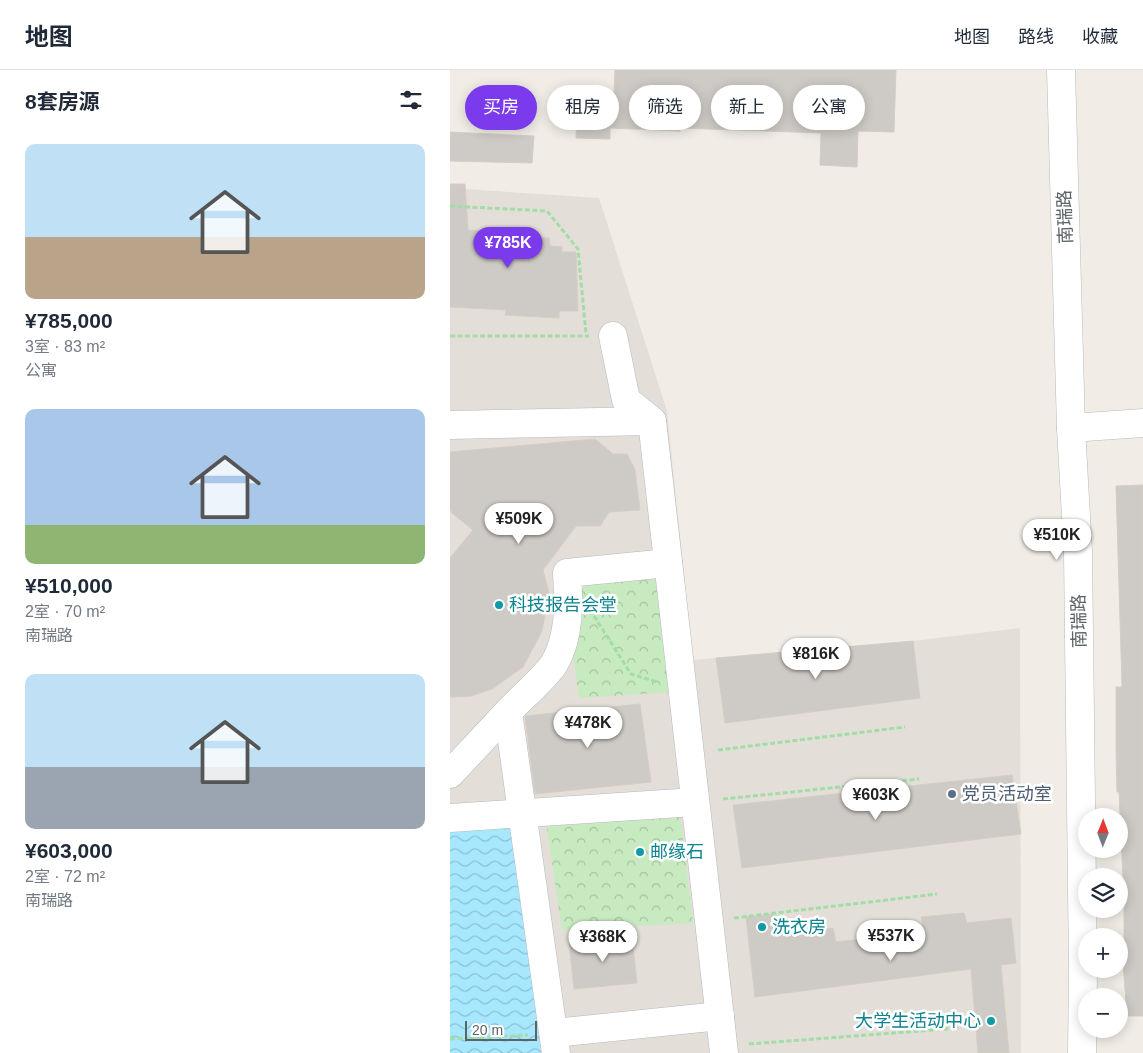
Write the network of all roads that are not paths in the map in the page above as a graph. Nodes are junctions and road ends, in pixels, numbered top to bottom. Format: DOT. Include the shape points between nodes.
graph roads {
  1 [pos="1061,70"];
  2 [pos="613,336"];
  3 [pos="652,421"];
  4 [pos="1143,423"];
  5 [pos="450,425"];
  6 [pos="1070,428"];
  7 [pos="668,563"];
  8 [pos="508,712"];
  9 [pos="450,774"];
  10 [pos="696,802"];
  11 [pos="522,813"];
  12 [pos="450,818"];
  13 [pos="720,1016"];
  14 [pos="546,1040"];
  15 [pos="724,1049"];
  16 [pos="1082,1053"];
  1 -- 6 [label="street, 南瑞路"];
  2 -- 3 [label="street" via="626,400"];
  3 -- 5 [label="street"];
  3 -- 7 [label="street"];
  4 -- 6 [label="street"];
  6 -- 16 [label="street, 南瑞路" via="1078,552"];
  7 -- 8 [label="street" via="567,573 570,605 564,637 554,664"];
  7 -- 10 [label="street"];
  8 -- 9 [label="street"];
  8 -- 11 [label="street"];
  10 -- 11 [label="street"];
  10 -- 13 [label="street"];
  11 -- 12 [label="street"];
  11 -- 14 [label="street"];
  13 -- 14 [label="street"];
  13 -- 15 [label="street"];
}
